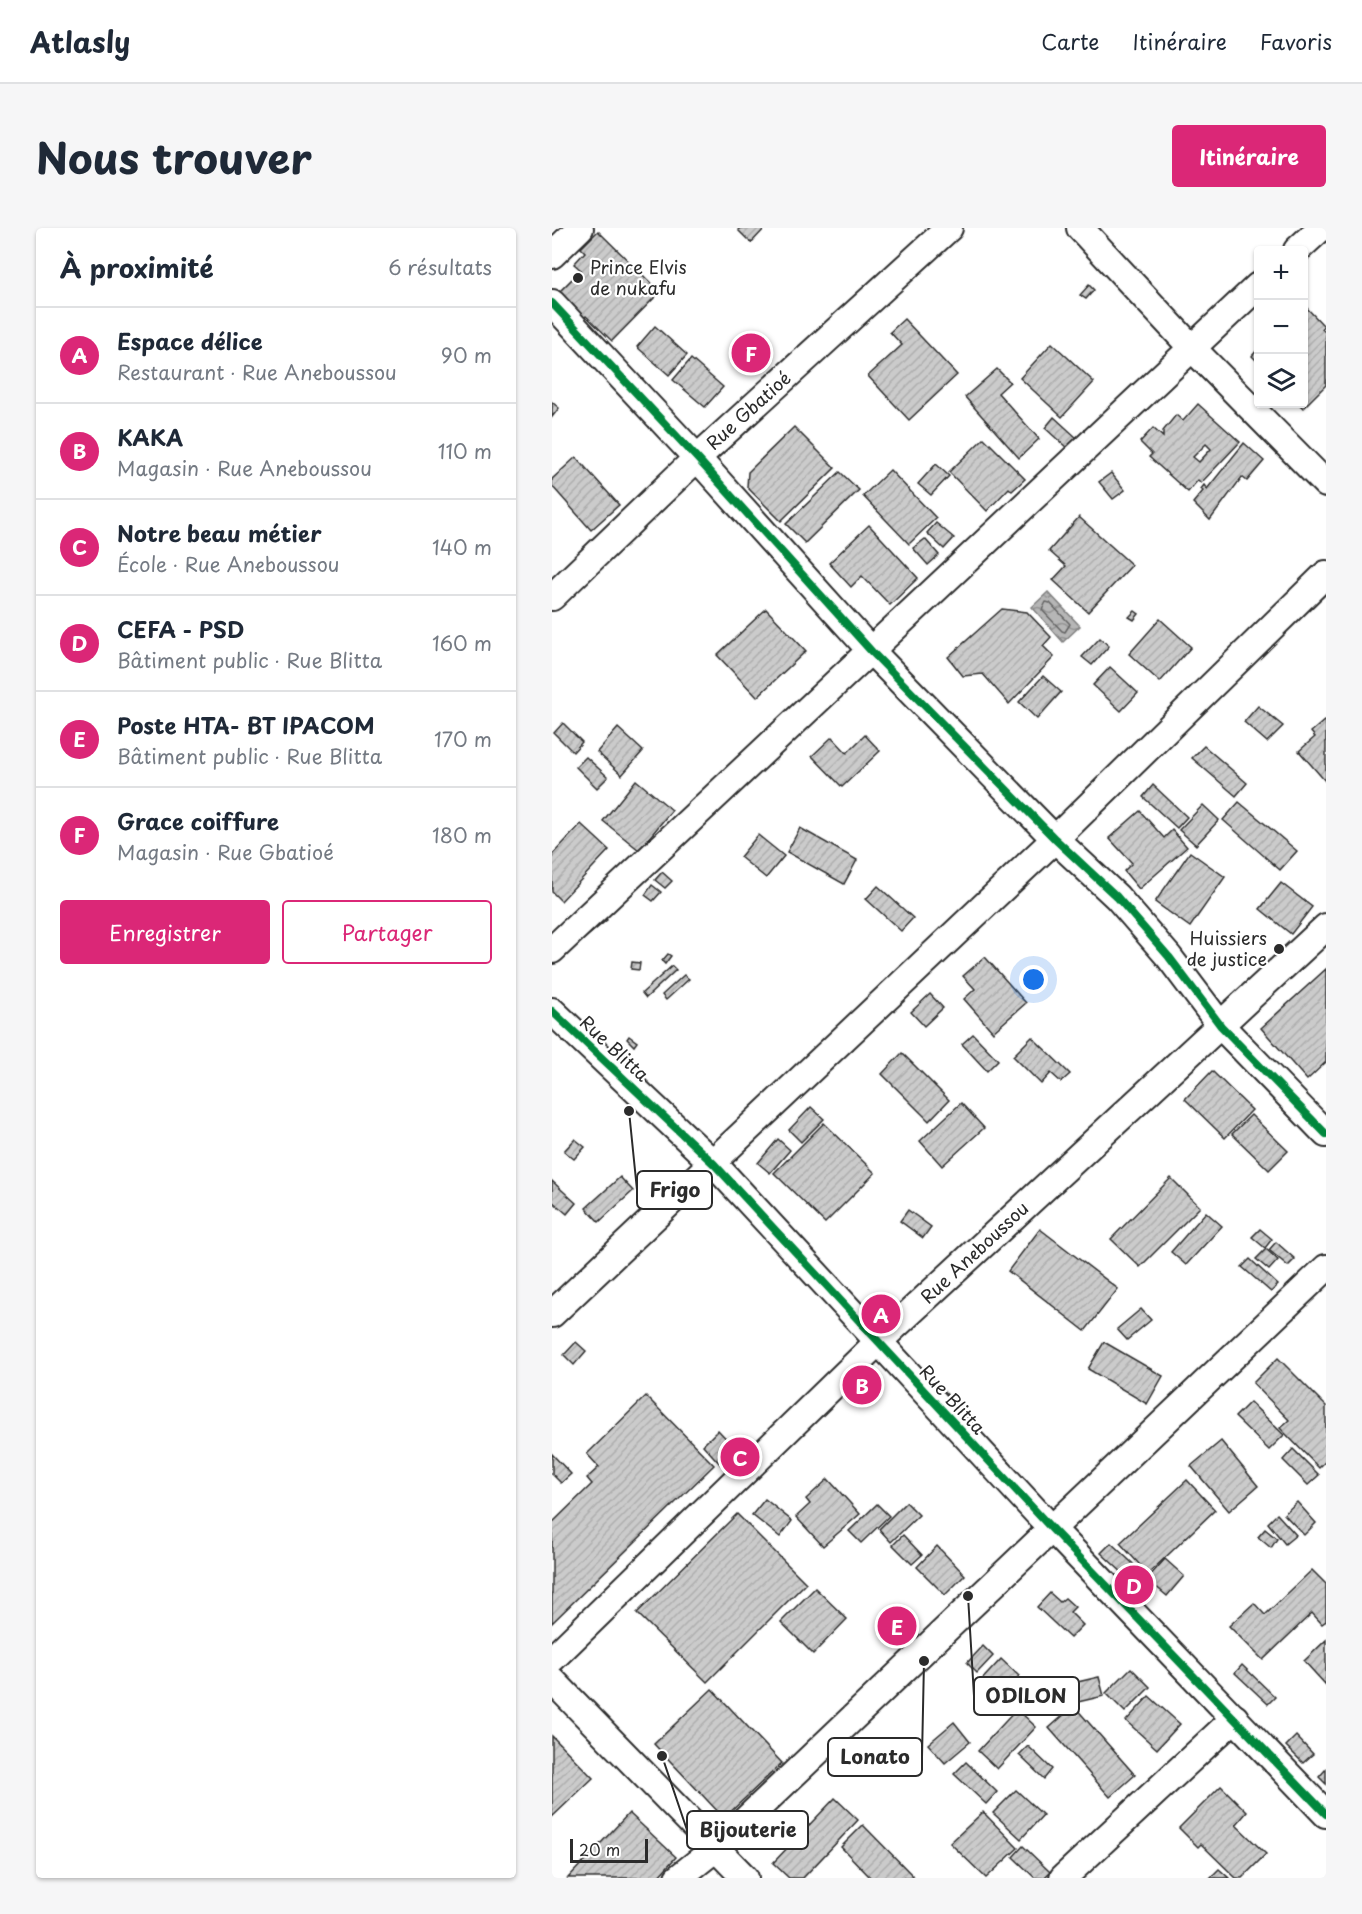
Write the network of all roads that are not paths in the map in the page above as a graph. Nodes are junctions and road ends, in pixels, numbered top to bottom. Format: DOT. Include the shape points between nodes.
graph roads {
  1 [pos="580,228"];
  2 [pos="949,228"];
  3 [pos="1080,228"];
  4 [pos="1321,228"];
  5 [pos="1301,246"];
  6 [pos="552,255"];
  7 [pos="1254,290"];
  8 [pos="552,303"];
  9 [pos="1192,348"];
  10 [pos="697,458"];
  11 [pos="1326,484"];
  12 [pos="1326,574"];
  13 [pos="552,597"];
  14 [pos="872,652"];
  15 [pos="1055,839"];
  16 [pos="1326,927"];
  17 [pos="552,950"];
  18 [pos="552,1011"];
  19 [pos="1221,1026"];
  20 [pos="1326,1134"];
  21 [pos="714,1164"];
  22 [pos="1326,1268"];
  23 [pos="552,1314"];
  24 [pos="878,1343"];
  25 [pos="1053,1530"];
  26 [pos="552,1659"];
  27 [pos="552,1680"];
  28 [pos="1235,1718"];
  29 [pos="1326,1814"];
  30 [pos="716,1848"];
  31 [pos="678,1878"];
  32 [pos="745,1878"];
  33 [pos="1063,1878"];
  1 -- 6 [label="street"];
  2 -- 10 [label="street, Rue Gbatioé"];
  3 -- 9 [label="street"];
  4 -- 5 [label="street"];
  7 -- 9 [label="street"];
  8 -- 10 [label="street"];
  9 -- 11 [label="street"];
  9 -- 14 [label="street"];
  10 -- 13 [label="street, Rue Gbatioé"];
  10 -- 14 [label="street"];
  12 -- 15 [label="street"];
  14 -- 15 [label="street"];
  14 -- 17 [label="street"];
  15 -- 19 [label="street" via="1142,924"];
  15 -- 21 [label="street"];
  16 -- 19 [label="street, Rue Aneboussou"];
  18 -- 21 [label="street, Rue Blitta"];
  19 -- 20 [label="street"];
  19 -- 24 [label="street, Rue Aneboussou"];
  21 -- 23 [label="street"];
  21 -- 24 [label="street, Rue Blitta"];
  22 -- 25 [label="street"];
  24 -- 25 [label="street, Rue Blitta"];
  24 -- 26 [label="street, Rue Aneboussou"];
  25 -- 28 [label="street, Rue Blitta"];
  25 -- 30 [label="street"];
  27 -- 30 [label="street"];
  28 -- 29 [label="street, Rue Blitta"];
  28 -- 33 [label="street"];
  30 -- 31 [label="street"];
  30 -- 32 [label="street"];
}
